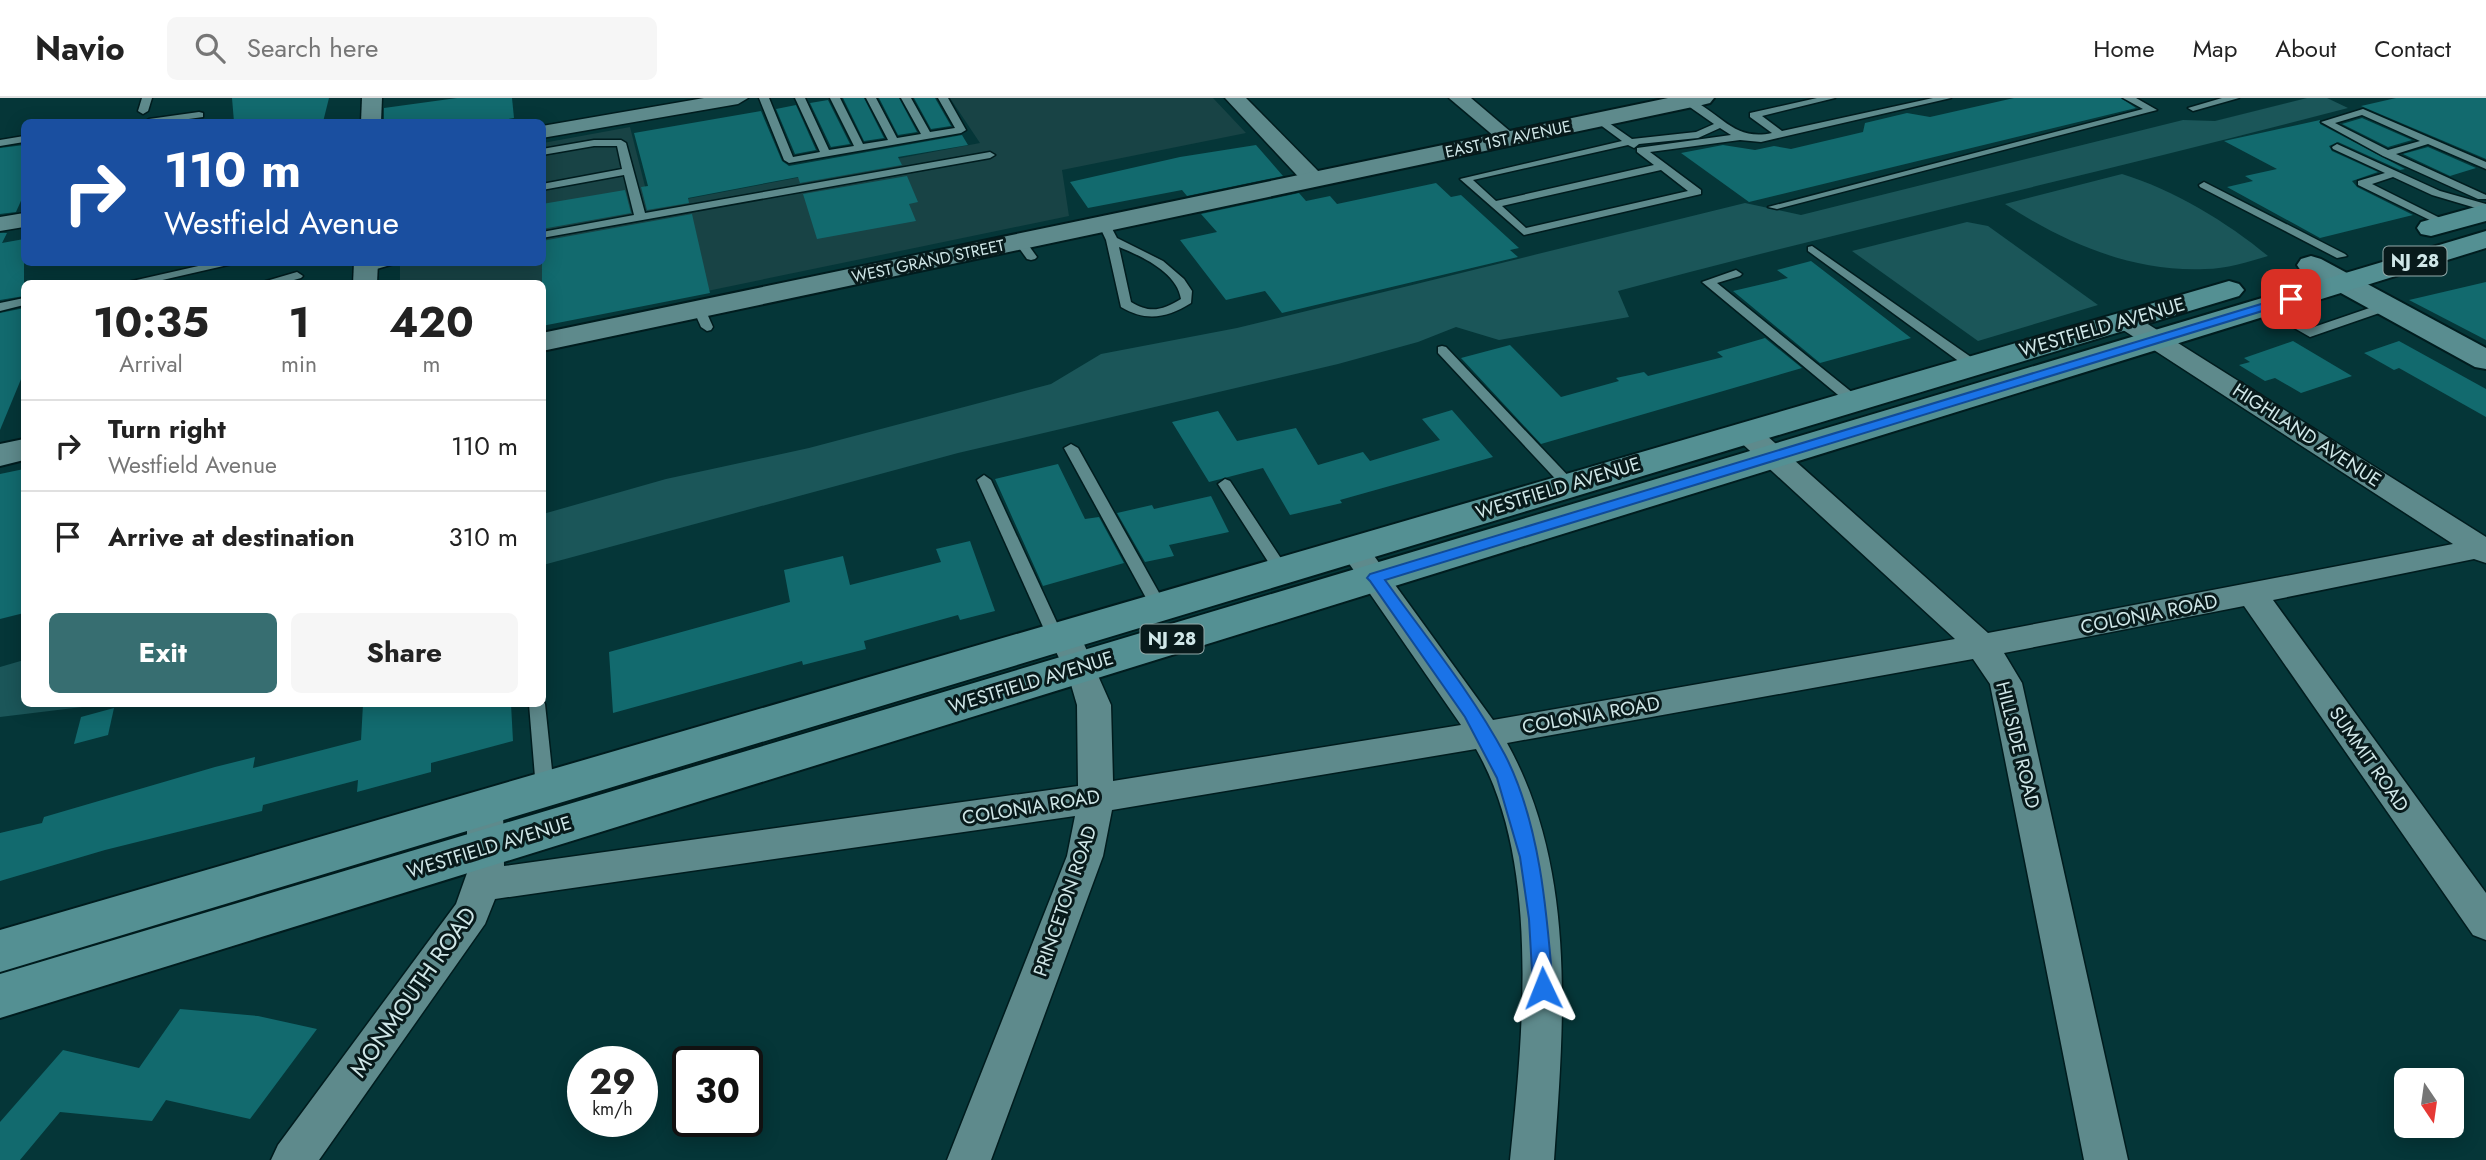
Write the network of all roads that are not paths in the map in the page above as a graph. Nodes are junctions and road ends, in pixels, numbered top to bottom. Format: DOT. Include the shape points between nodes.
graph roads {
  1 [pos="147,98"];
  2 [pos="372,98"];
  3 [pos="738,98"];
  4 [pos="764,98"];
  5 [pos="800,98"];
  6 [pos="835,98"];
  7 [pos="871,98"];
  8 [pos="906,98"];
  9 [pos="943,98"];
  10 [pos="1235,98"];
  11 [pos="1459,98"];
  12 [pos="1830,98"];
  13 [pos="1946,98"];
  14 [pos="2128,98"];
  15 [pos="2234,98"];
  16 [pos="1690,99"];
  17 [pos="2193,108"];
  18 [pos="143,111"];
  19 [pos="200,115"];
  20 [pos="171,119"];
  21 [pos="371,119"];
  22 [pos="1599,119"];
  23 [pos="1721,124"];
  24 [pos="546,131"];
  25 [pos="1782,135"];
  26 [pos="928,136"];
  27 [pos="1740,137"];
  28 [pos="1507,138"];
  29 [pos="21,140"];
  30 [pos="2429,141"];
  31 [pos="894,142"];
  32 [pos="1629,142"];
  33 [pos="0,143"];
  34 [pos="2337,147"];
  35 [pos="860,148"];
  36 [pos="1641,150"];
  37 [pos="546,151"];
  38 [pos="825,154"];
  39 [pos="2387,154"];
  40 [pos="990,155"];
  41 [pos="1663,166"];
  42 [pos="2486,166"];
  43 [pos="629,171"];
  44 [pos="2393,174"];
  45 [pos="1314,180"];
  46 [pos="2204,185"];
  47 [pos="546,186"];
  48 [pos="2486,186"];
  49 [pos="2486,199"];
  50 [pos="2481,204"];
  51 [pos="1494,205"];
  52 [pos="1773,207"];
  53 [pos="640,217"];
  54 [pos="21,220"];
  55 [pos="0,224"];
  56 [pos="2446,224"];
  57 [pos="1108,232"];
  58 [pos="546,234"];
  59 [pos="2406,236"];
  60 [pos="2486,239"];
  61 [pos="1812,249"];
  62 [pos="2341,263"];
  63 [pos="217,266"];
  64 [pos="382,266"];
  65 [pos="208,268"];
  66 [pos="365,271"];
  67 [pos="1736,274"];
  68 [pos="297,276"];
  69 [pos="146,280"];
  70 [pos="206,280"];
  71 [pos="280,280"];
  72 [pos="21,303"];
  73 [pos="2387,306"];
  74 [pos="0,307"];
  75 [pos="2264,307"];
  76 [pos="2141,330"];
  77 [pos="546,341"];
  78 [pos="1442,350"];
  79 [pos="2486,360"];
  80 [pos="1973,365"];
  81 [pos="1854,401"];
  82 [pos="1760,444"];
  83 [pos="1071,448"];
  84 [pos="21,451"];
  85 [pos="0,455"];
  86 [pos="984,480"];
  87 [pos="1224,484"];
  88 [pos="1569,485"];
  89 [pos="2484,550"];
  90 [pos="1364,563"];
  91 [pos="1281,570"];
  92 [pos="2252,594"];
  93 [pos="1159,607"];
  94 [pos="1066,647"];
  95 [pos="1982,647"];
  96 [pos="537,707"];
  97 [pos="1484,734"];
  98 [pos="545,789"];
  99 [pos="1096,798"];
  100 [pos="485,807"];
  101 [pos="485,867"];
  102 [pos="2486,923"];
  103 [pos="0,951"];
  104 [pos="0,996"];
  105 [pos="293,1160"];
  106 [pos="969,1160"];
  107 [pos="1532,1160"];
  108 [pos="2106,1160"];
  1 -- 18 [label="lane"];
  2 -- 21 [label="street"];
  3 -- 24 [label="street"];
  4 -- 38 [label="lane" via="789,160"];
  5 -- 38 [label="lane"];
  6 -- 35 [label="lane"];
  7 -- 31 [label="lane"];
  8 -- 26 [label="lane"];
  9 -- 26 [label="lane" via="962,128"];
  10 -- 45 [label="street"];
  11 -- 28 [label="street"];
  12 -- 25 [label="lane" via="1754,115"];
  13 -- 25 [label="lane"];
  14 -- 52 [label="lane" via="2152,110"];
  15 -- 17 [label="lane"];
  16 -- 22 [label="street, EAST 1ST AVENUE"];
  16 -- 23 [label="lane"];
  19 -- 20 [label="lane"];
  22 -- 28 [label="street, EAST 1ST AVENUE"];
  22 -- 32 [label="lane"];
  23 -- 27 [label="lane"];
  23 -- 32 [label="lane" via="1690,136"];
  25 -- 27 [label="lane"];
  26 -- 31 [label="lane"];
  27 -- 36 [label="lane"];
  28 -- 45 [label="street, EAST 1ST AVENUE"];
  29 -- 33 [label="lane"];
  30 -- 39 [label="lane"];
  30 -- 39 [label="lane" via="2362,113 2326,122"];
  30 -- 42 [label="lane"];
  31 -- 35 [label="lane"];
  32 -- 36 [label="lane"];
  32 -- 51 [label="lane" via="1465,179"];
  34 -- 44 [label="lane"];
  35 -- 38 [label="lane"];
  36 -- 41 [label="lane"];
  37 -- 43 [label="lane" via="616,142 624,147"];
  39 -- 50 [label="lane"];
  40 -- 53 [label="lane"];
  41 -- 51 [label="lane"];
  41 -- 51 [label="lane" via="1697,192 1524,232"];
  43 -- 47 [label="lane"];
  43 -- 53 [label="lane"];
  44 -- 50 [label="lane" via="2436,193"];
  44 -- 56 [label="lane" via="2362,183"];
  45 -- 57 [label="street, WEST GRAND STREET"];
  46 -- 62 [label="lane"];
  48 -- 50 [label="lane"];
  49 -- 50 [label="lane"];
  50 -- 56 [label="main road, NJ 28"];
  53 -- 58 [label="lane"];
  54 -- 55 [label="street"];
  56 -- 59 [label="main road, NJ 28"];
  57 -- 57 [label="lane" via="1125,304 1140,314 1174,309 1187,300 1185,289 1153,257"];
  57 -- 77 [label="street, WEST GRAND STREET" via="703,318"];
  60 -- 62 [label="main road, NJ 28"];
  61 -- 80 [label="lane"];
  62 -- 73 [label="main road"];
  62 -- 75 [label="main road, WESTFIELD AVENUE / NJ 28"];
  62 -- 76 [label="main road, WESTFIELD AVENUE / NJ 28"];
  63 -- 65 [label="lane"];
  64 -- 66 [label="lane"];
  65 -- 69 [label="lane"];
  65 -- 70 [label="lane"];
  67 -- 81 [label="lane" via="1708,282"];
  68 -- 71 [label="lane"];
  72 -- 74 [label="lane"];
  73 -- 75 [label="lane" via="2310,333"];
  73 -- 79 [label="main road"];
  75 -- 76 [label="main road, WESTFIELD AVENUE / NJ 28"];
  76 -- 80 [label="main road, WESTFIELD AVENUE / NJ 28"];
  76 -- 82 [label="main road, WESTFIELD AVENUE / NJ 28"];
  76 -- 89 [label="street, HIGHLAND AVENUE"];
  78 -- 88 [label="lane"];
  80 -- 81 [label="main road, WESTFIELD AVENUE / NJ 28"];
  81 -- 82 [label="main road, WESTFIELD AVENUE / NJ 28"];
  82 -- 88 [label="main road, WESTFIELD AVENUE / NJ 28"];
  82 -- 90 [label="main road, WESTFIELD AVENUE / NJ 28"];
  82 -- 95 [label="street, HILLSIDE ROAD"];
  83 -- 93 [label="lane"];
  84 -- 85 [label="street"];
  86 -- 94 [label="lane"];
  87 -- 91 [label="lane"];
  88 -- 90 [label="main road, WESTFIELD AVENUE / NJ 28"];
  89 -- 92 [label="street, COLONIA ROAD"];
  90 -- 91 [label="main road, WESTFIELD AVENUE / NJ 28"];
  90 -- 94 [label="main road, WESTFIELD AVENUE / NJ 28"];
  90 -- 97 [label="street"];
  91 -- 93 [label="main road, WESTFIELD AVENUE / NJ 28"];
  92 -- 95 [label="street, COLONIA ROAD"];
  92 -- 102 [label="street, SUMMIT ROAD"];
  93 -- 94 [label="main road, WESTFIELD AVENUE / NJ 28"];
  94 -- 98 [label="main road, WESTFIELD AVENUE / NJ 28"];
  94 -- 99 [label="street, PRINCETON ROAD" via="1094,705"];
  94 -- 101 [label="main road, WESTFIELD AVENUE / NJ 28"];
  95 -- 97 [label="street, COLONIA ROAD"];
  95 -- 108 [label="street, HILLSIDE ROAD" via="2000,671 2010,697"];
  96 -- 98 [label="lane"];
  97 -- 99 [label="street, COLONIA ROAD"];
  97 -- 107 [label="street" via="1515,802 1538,919 1543,1026"];
  98 -- 100 [label="main road, WESTFIELD AVENUE / NJ 28"];
  99 -- 101 [label="street, COLONIA ROAD"];
  99 -- 106 [label="street, PRINCETON ROAD" via="1085,856"];
  100 -- 101 [label="street, MONMOUTH ROAD"];
  100 -- 103 [label="main road, WESTFIELD AVENUE / NJ 28"];
  101 -- 104 [label="main road, WESTFIELD AVENUE / NJ 28"];
  101 -- 105 [label="street, MONMOUTH ROAD" via="464,927"];
}
